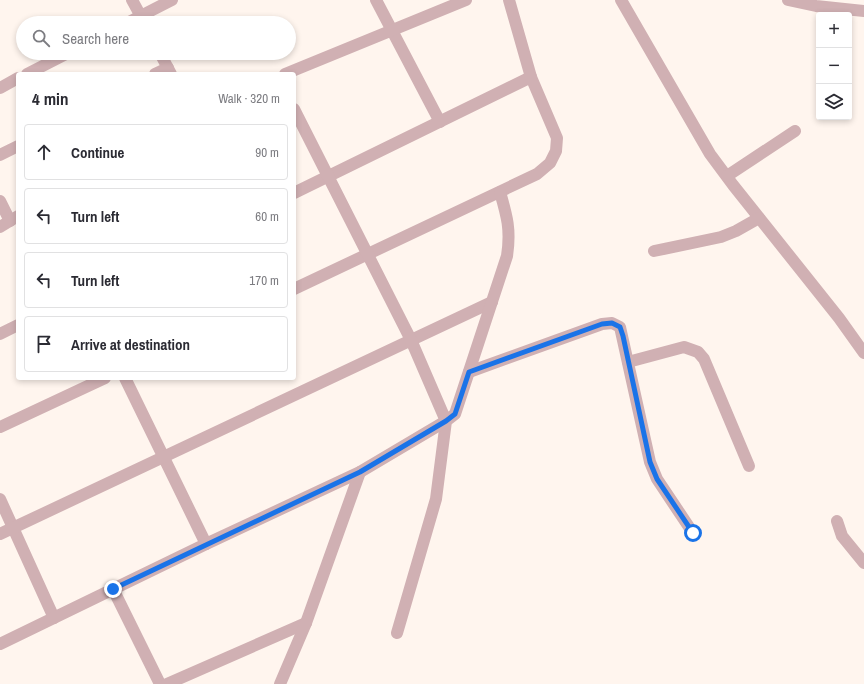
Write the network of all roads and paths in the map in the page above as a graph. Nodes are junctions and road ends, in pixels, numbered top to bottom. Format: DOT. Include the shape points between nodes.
graph roads {
  1 [pos="132,0"];
  2 [pos="172,0"];
  3 [pos="376,0"];
  4 [pos="466,0"];
  5 [pos="510,0"];
  6 [pos="620,0"];
  7 [pos="788,0"];
  8 [pos="864,11"];
  9 [pos="140,16"];
  10 [pos="148,16"];
  11 [pos="392,30"];
  12 [pos="54,60"];
  13 [pos="164,60"];
  14 [pos="169,71"];
  15 [pos="31,72"];
  16 [pos="290,72"];
  17 [pos="531,76"];
  18 [pos="16,79"];
  19 [pos="0,88"];
  20 [pos="296,112"];
  21 [pos="440,122"];
  22 [pos="795,131"];
  23 [pos="16,147"];
  24 [pos="0,155"];
  25 [pos="329,176"];
  26 [pos="726,176"];
  27 [pos="296,192"];
  28 [pos="500,192"];
  29 [pos="0,201"];
  30 [pos="759,218"];
  31 [pos="9,221"];
  32 [pos="654,251"];
  33 [pos="369,254"];
  34 [pos="296,288"];
  35 [pos="492,302"];
  36 [pos="16,326"];
  37 [pos="0,334"];
  38 [pos="411,340"];
  39 [pos="864,352"];
  40 [pos="628,362"];
  41 [pos="469,372"];
  42 [pos="101,380"];
  43 [pos="126,380"];
  44 [pos="446,421"];
  45 [pos="0,427"];
  46 [pos="163,457"];
  47 [pos="749,466"];
  48 [pos="360,472"];
  49 [pos="0,499"];
  50 [pos="837,521"];
  51 [pos="13,528"];
  52 [pos="693,533"];
  53 [pos="0,534"];
  54 [pos="206,544"];
  55 [pos="864,563"];
  56 [pos="113,589"];
  57 [pos="54,618"];
  58 [pos="306,623"];
  59 [pos="397,633"];
  60 [pos="0,644"];
  61 [pos="160,684"];
  62 [pos="167,684"];
  63 [pos="280,684"];
  1 -- 9 [label="street"];
  2 -- 10 [label="street"];
  3 -- 11 [label="street"];
  4 -- 11 [label="street"];
  5 -- 17 [label="street"];
  6 -- 26 [label="street"];
  7 -- 8 [label="street"];
  11 -- 16 [label="street"];
  11 -- 21 [label="street"];
  12 -- 15 [label="street"];
  13 -- 14 [label="street"];
  17 -- 21 [label="street"];
  17 -- 28 [label="street" via="557,138 556,151 550,163 537,174"];
  18 -- 19 [label="street"];
  20 -- 25 [label="street"];
  21 -- 25 [label="street"];
  22 -- 26 [label="street"];
  23 -- 24 [label="street"];
  25 -- 27 [label="street"];
  25 -- 33 [label="street"];
  26 -- 30 [label="street"];
  28 -- 33 [label="street"];
  28 -- 35 [label="street" via="509,222 510,238"];
  29 -- 31 [label="street"];
  30 -- 32 [label="street" via="721,237"];
  30 -- 39 [label="street"];
  33 -- 34 [label="street"];
  33 -- 38 [label="street"];
  35 -- 38 [label="street"];
  35 -- 41 [label="street"];
  36 -- 37 [label="street"];
  38 -- 44 [label="street"];
  38 -- 46 [label="street"];
  40 -- 41 [label="street" via="620,327 612,323 602,324"];
  40 -- 47 [label="street" via="684,347 698,352 704,359"];
  40 -- 52 [label="street" via="650,462 657,479"];
  41 -- 44 [label="street" via="455,414"];
  42 -- 45 [label="street"];
  43 -- 46 [label="street"];
  44 -- 48 [label="street"];
  44 -- 59 [label="street" via="436,499"];
  46 -- 51 [label="street"];
  46 -- 54 [label="street"];
  48 -- 54 [label="street"];
  48 -- 58 [label="street"];
  49 -- 51 [label="street"];
  50 -- 55 [label="street" via="842,536"];
  51 -- 53 [label="street"];
  51 -- 57 [label="street"];
  54 -- 56 [label="street"];
  56 -- 57 [label="street"];
  56 -- 61 [label="street"];
  57 -- 60 [label="street"];
  58 -- 62 [label="street"];
  58 -- 63 [label="street"];
}
